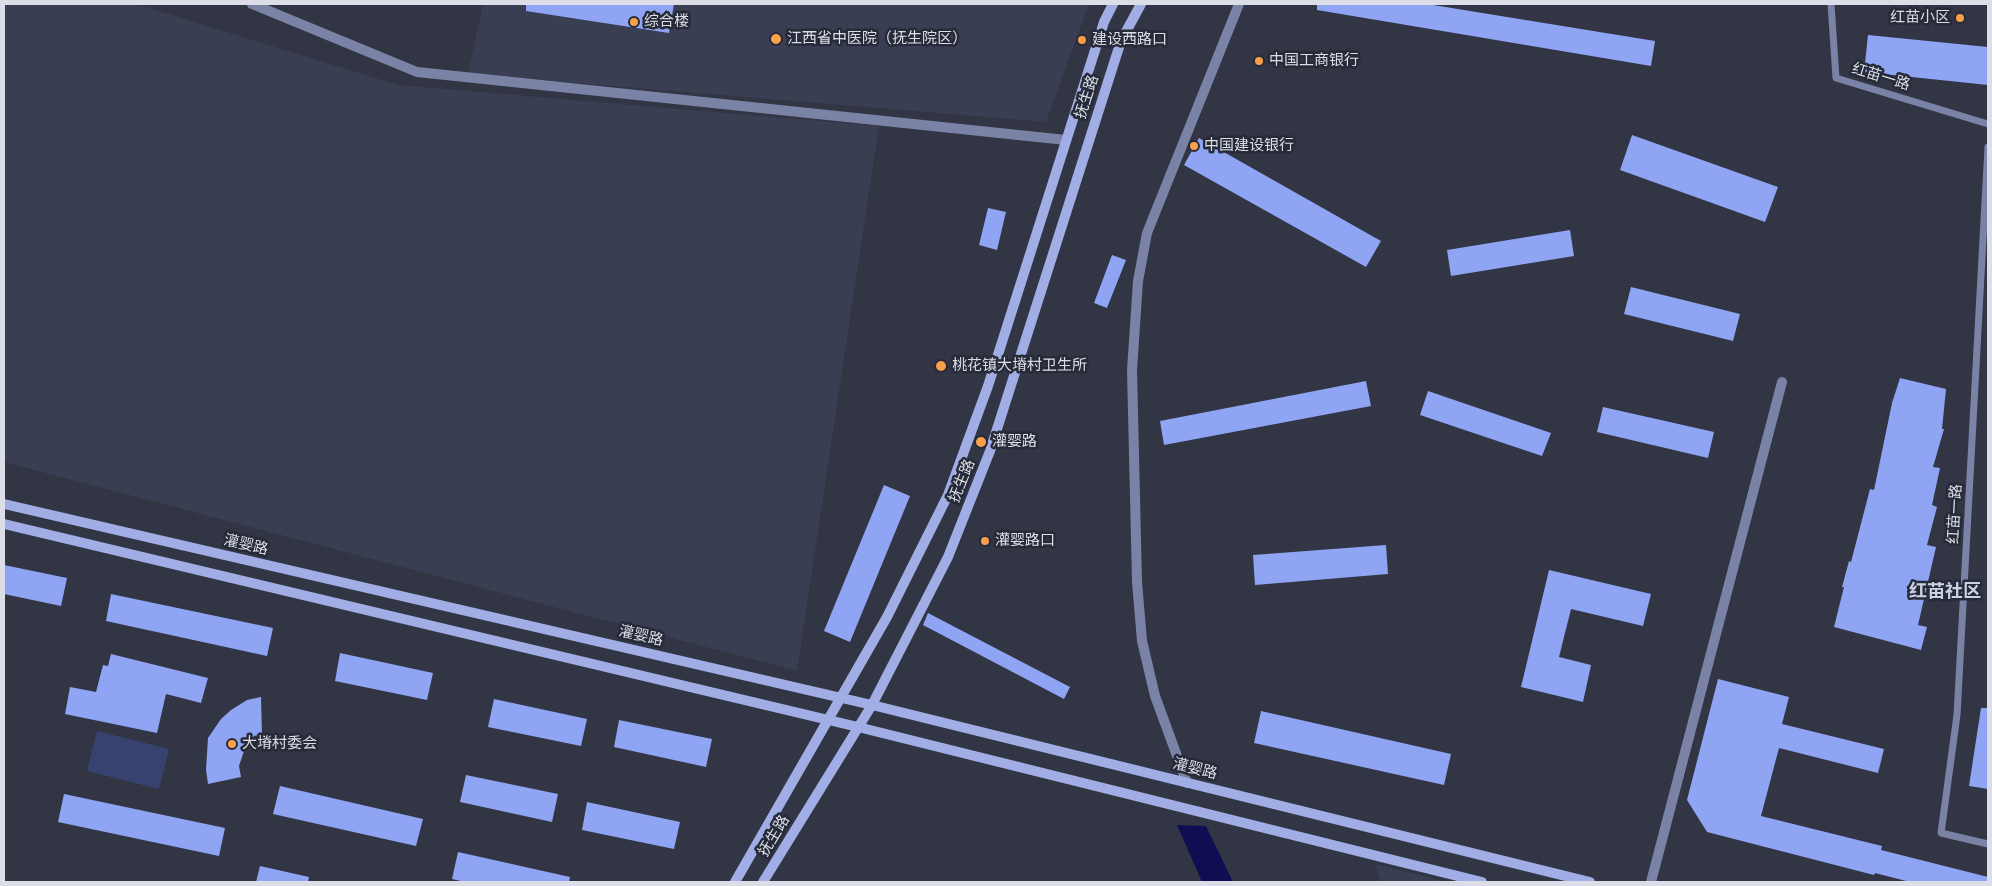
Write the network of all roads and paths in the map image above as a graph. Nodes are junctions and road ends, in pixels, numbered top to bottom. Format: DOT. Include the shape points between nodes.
graph roads {
  1 [pos="252,4"];
  2 [pos="1113,4"];
  3 [pos="1141,4"];
  4 [pos="1239,4"];
  5 [pos="1831,4"];
  6 [pos="1988,124"];
  7 [pos="1066,140"];
  8 [pos="1988,147"];
  9 [pos="1782,382"];
  10 [pos="4,504"];
  11 [pos="4,524"];
  12 [pos="841,698"];
  13 [pos="872,705"];
  14 [pos="828,721"];
  15 [pos="858,727"];
  16 [pos="1187,783"];
  17 [pos="1988,844"];
  18 [pos="735,882"];
  19 [pos="763,882"];
  20 [pos="1482,882"];
  21 [pos="1590,882"];
  22 [pos="1651,882"];
  1 -- 7 [label="street" via="416,72"];
  2 -- 7 [label="main road, 抚生路" via="1104,22"];
  3 -- 13 [label="main road, 抚生路" via="1121,41 990,451 948,557"];
  4 -- 16 [label="street" via="1147,233 1138,281 1132,370 1142,641 1155,696"];
  5 -- 6 [label="lane, 红苗一路" via="1836,78"];
  7 -- 12 [label="main road, 抚生路" via="988,386 948,495"];
  8 -- 17 [label="lane, 红苗一路" via="1957,715 1941,833"];
  9 -- 22 [label="street"];
  10 -- 12 [label="main road, 灌婴路"];
  11 -- 14 [label="main road"];
  12 -- 13 [label="main road, 灌婴路"];
  12 -- 14 [label="main road, 抚生路"];
  13 -- 15 [label="main road, 抚生路"];
  13 -- 16 [label="main road, 灌婴路"];
  14 -- 15 [label="main road"];
  14 -- 18 [label="main road, 抚生路"];
  15 -- 19 [label="main road, 抚生路"];
  15 -- 20 [label="main road"];
  16 -- 21 [label="main road, 灌婴路"];
}
